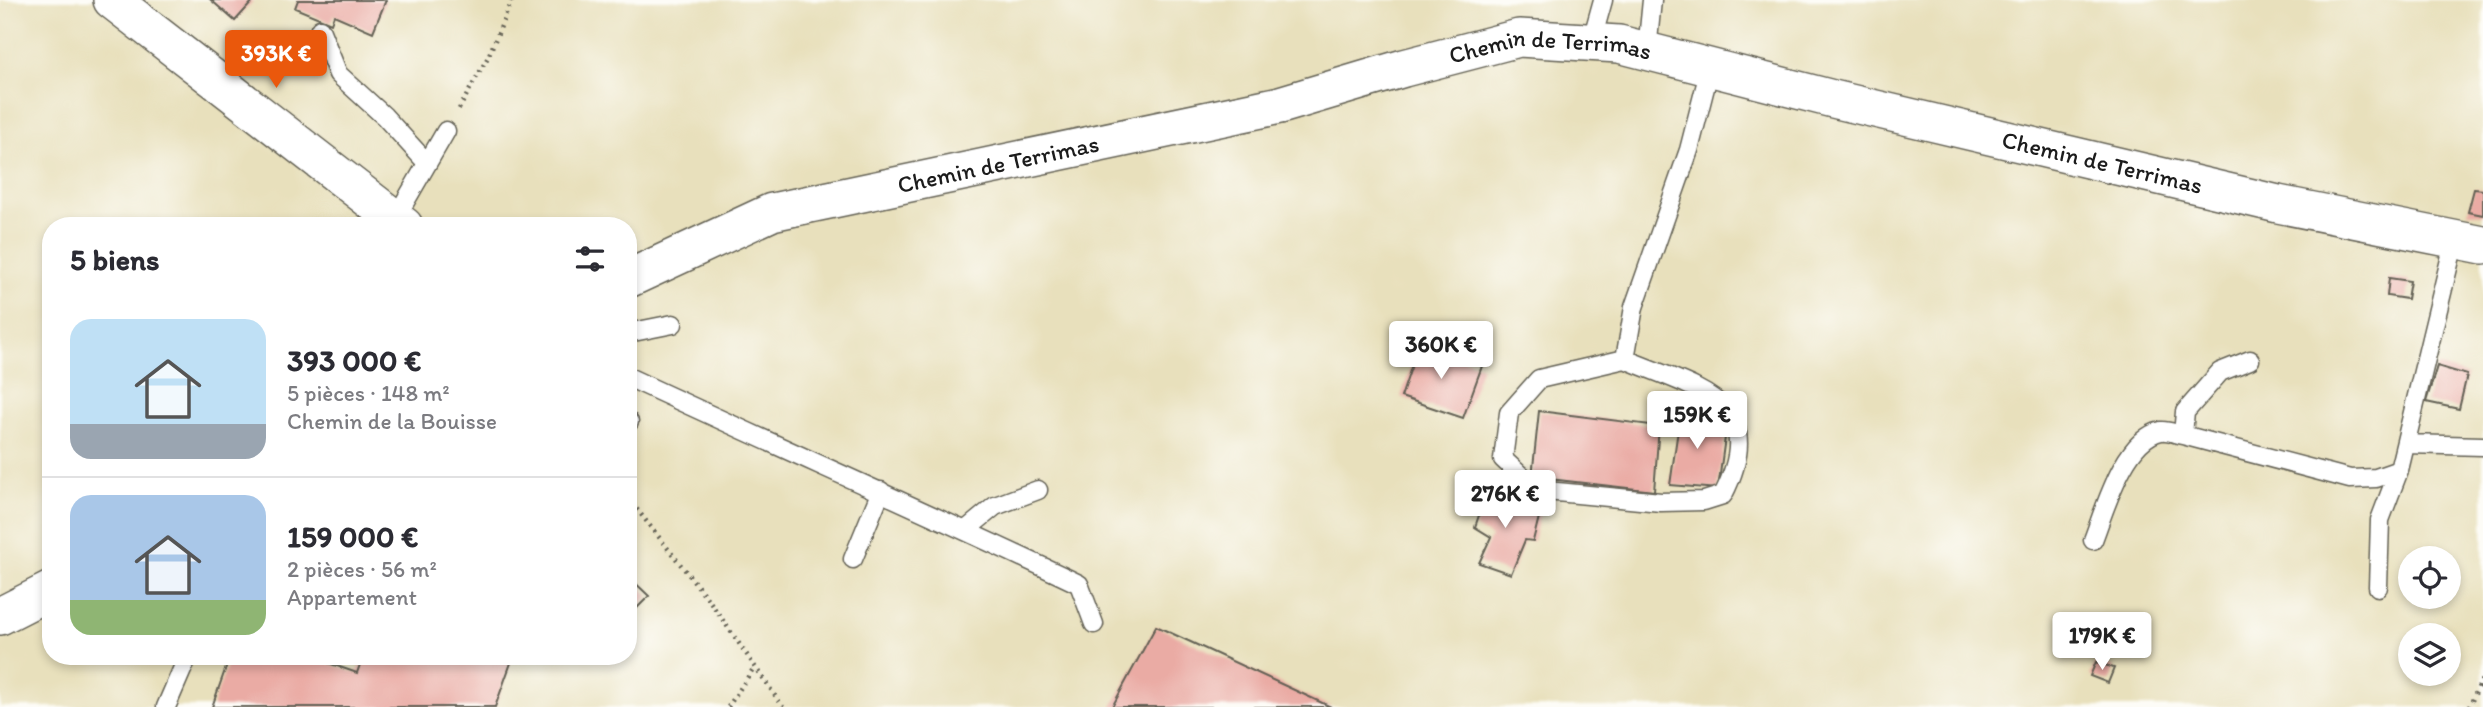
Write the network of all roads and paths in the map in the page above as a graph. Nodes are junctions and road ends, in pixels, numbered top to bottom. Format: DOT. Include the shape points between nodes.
graph roads {
  1 [pos="112,0"];
  2 [pos="512,0"];
  3 [pos="1603,0"];
  4 [pos="1652,0"];
  5 [pos="320,29"];
  6 [pos="1591,43"];
  7 [pos="1647,51"];
  8 [pos="1710,68"];
  9 [pos="446,131"];
  10 [pos="428,163"];
  11 [pos="394,217"];
  12 [pos="402,217"];
  13 [pos="2469,242"];
  14 [pos="637,275"];
  15 [pos="673,324"];
  16 [pos="637,331"];
  17 [pos="1625,359"];
  18 [pos="2250,360"];
  19 [pos="637,381"];
  20 [pos="2183,435"];
  21 [pos="2406,444"];
  22 [pos="2483,446"];
  23 [pos="2399,470"];
  24 [pos="1038,490"];
  25 [pos="881,491"];
  26 [pos="637,510"];
  27 [pos="966,530"];
  28 [pos="2093,540"];
  29 [pos="853,559"];
  30 [pos="2378,587"];
  31 [pos="42,595"];
  32 [pos="0,616"];
  33 [pos="1094,624"];
  34 [pos="184,665"];
  35 [pos="755,666"];
  36 [pos="2483,677"];
  37 [pos="166,707"];
  38 [pos="728,707"];
  39 [pos="783,707"];
  40 [pos="2469,707"];
  1 -- 11 [label="street"];
  2 -- 9 [label="path" via="488,57"];
  3 -- 6 [label="lane"];
  4 -- 7 [label="lane"];
  5 -- 10 [label="lane" via="338,74"];
  6 -- 7 [label="street, Chemin de Terrimas"];
  6 -- 14 [label="street, Chemin de Terrimas" via="1519,38 1280,105 772,212"];
  7 -- 8 [label="street, Chemin de Terrimas"];
  8 -- 13 [label="street, Chemin de Terrimas" via="2278,204"];
  8 -- 17 [label="lane" via="1689,150 1634,306"];
  9 -- 10 [label="lane"];
  10 -- 12 [label="lane"];
  13 -- 21 [label="lane"];
  15 -- 16 [label="lane"];
  17 -- 17 [label="lane" via="1539,379 1509,413 1503,459 1536,490 1661,502 1704,501 1723,495 1737,468 1740,432 1723,403"];
  18 -- 20 [label="lane" via="2220,372 2185,412"];
  19 -- 25 [label="lane"];
  20 -- 23 [label="lane" via="2350,479 2376,478"];
  20 -- 28 [label="lane" via="2163,430 2131,453"];
  21 -- 22 [label="lane"];
  21 -- 23 [label="lane"];
  23 -- 30 [label="lane" via="2380,520"];
  24 -- 27 [label="lane" via="995,506"];
  25 -- 27 [label="lane"];
  25 -- 29 [label="lane"];
  26 -- 35 [label="path"];
  27 -- 33 [label="lane" via="1079,583"];
  31 -- 32 [label="street"];
  34 -- 37 [label="lane"];
  35 -- 38 [label="path"];
  35 -- 39 [label="path"];
  36 -- 40 [label="path"];
}
